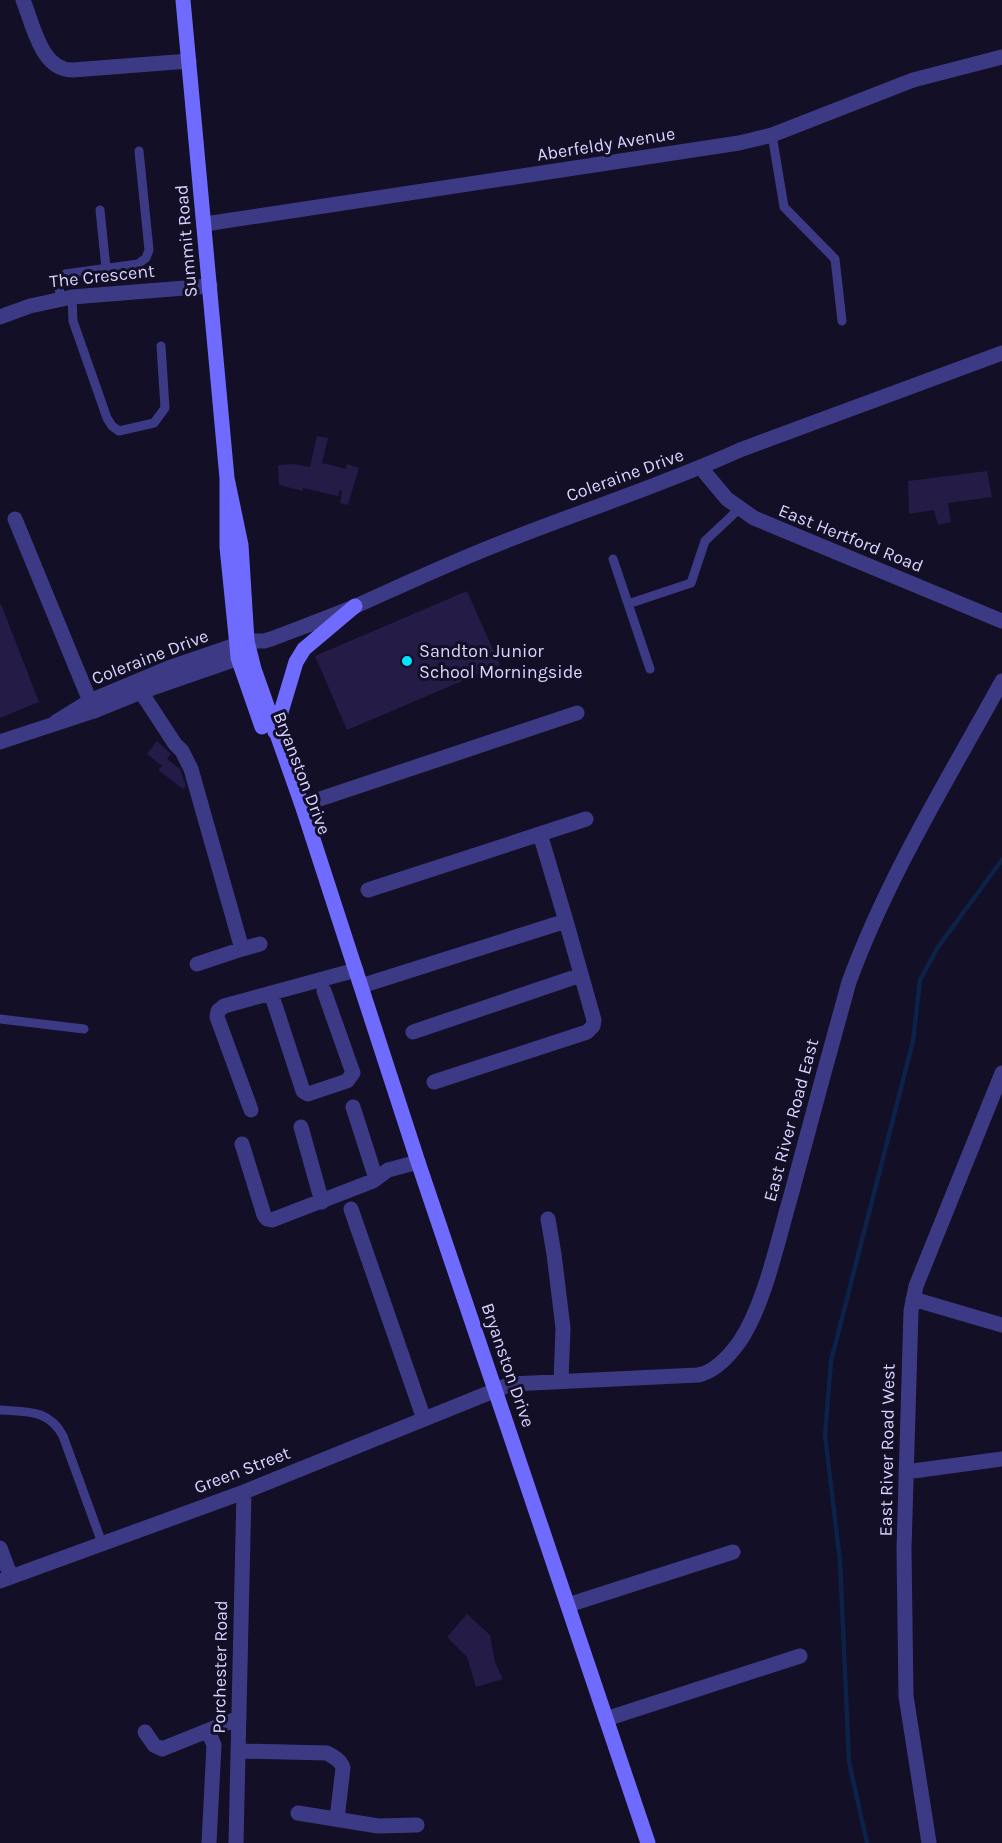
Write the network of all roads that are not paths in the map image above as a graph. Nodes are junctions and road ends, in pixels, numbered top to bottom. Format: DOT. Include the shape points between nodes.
graph roads {
  1 [pos="23,0"];
  2 [pos="183,0"];
  3 [pos="1002,57"];
  4 [pos="189,61"];
  5 [pos="772,135"];
  6 [pos="139,152"];
  7 [pos="100,210"];
  8 [pos="205,224"];
  9 [pos="106,268"];
  10 [pos="210,286"];
  11 [pos="66,298"];
  12 [pos="0,316"];
  13 [pos="842,321"];
  14 [pos="161,346"];
  15 [pos="1002,352"];
  16 [pos="701,468"];
  17 [pos="739,509"];
  18 [pos="15,519"];
  19 [pos="613,559"];
  20 [pos="628,604"];
  21 [pos="355,606"];
  22 [pos="1002,621"];
  23 [pos="243,650"];
  24 [pos="650,669"];
  25 [pos="1002,681"];
  26 [pos="141,692"];
  27 [pos="123,693"];
  28 [pos="92,706"];
  29 [pos="577,713"];
  30 [pos="274,732"];
  31 [pos="0,742"];
  32 [pos="302,805"];
  33 [pos="586,819"];
  34 [pos="540,834"];
  35 [pos="368,890"];
  36 [pos="332,900"];
  37 [pos="566,921"];
  38 [pos="260,944"];
  39 [pos="242,949"];
  40 [pos="197,964"];
  41 [pos="356,970"];
  42 [pos="581,975"];
  43 [pos="361,986"];
  44 [pos="324,991"];
  45 [pos="271,993"];
  46 [pos="0,1019"];
  47 [pos="84,1029"];
  48 [pos="413,1032"];
  49 [pos="1002,1073"];
  50 [pos="434,1082"];
  51 [pos="353,1107"];
  52 [pos="251,1110"];
  53 [pos="301,1126"];
  54 [pos="242,1144"];
  55 [pos="418,1162"];
  56 [pos="376,1179"];
  57 [pos="322,1202"];
  58 [pos="351,1209"];
  59 [pos="548,1218"];
  60 [pos="913,1299"];
  61 [pos="1002,1325"];
  62 [pos="561,1381"];
  63 [pos="496,1389"];
  64 [pos="0,1410"];
  65 [pos="424,1419"];
  66 [pos="1002,1459"];
  67 [pos="906,1472"];
  68 [pos="244,1492"];
  69 [pos="102,1543"];
  70 [pos="0,1548"];
  71 [pos="733,1552"];
  72 [pos="6,1579"];
  73 [pos="568,1605"];
  74 [pos="800,1656"];
  75 [pos="239,1718"];
  76 [pos="606,1719"];
  77 [pos="208,1731"];
  78 [pos="145,1732"];
  79 [pos="238,1751"];
  80 [pos="298,1814"];
  81 [pos="337,1819"];
  82 [pos="417,1825"];
  83 [pos="209,1843"];
  84 [pos="236,1843"];
  85 [pos="648,1843"];
  86 [pos="928,1843"];
  1 -- 4 [label="street" via="44,52 52,64 63,69"];
  2 -- 4 [label="main road, Summit Road"];
  3 -- 5 [label="street, Aberfeldy Avenue" via="913,80"];
  4 -- 8 [label="main road, Summit Road"];
  5 -- 8 [label="street, Aberfeldy Avenue" via="647,158"];
  5 -- 13 [label="lane" via="784,207 835,259"];
  6 -- 9 [label="lane" via="149,250 138,264"];
  7 -- 9 [label="lane"];
  8 -- 10 [label="main road, Summit Road"];
  9 -- 11 [label="lane" via="65,274 59,282"];
  10 -- 11 [label="street, The Crescent"];
  10 -- 23 [label="main road, Summit Road" via="227,478 227,547"];
  11 -- 12 [label="street, The Crescent"];
  11 -- 14 [label="lane" via="107,418 119,431 154,423 165,408"];
  15 -- 16 [label="street, Coleraine Drive"];
  16 -- 17 [label="street, East Hertford Road"];
  16 -- 21 [label="street, Coleraine Drive" via="507,540"];
  17 -- 20 [label="lane" via="705,541 691,583"];
  17 -- 22 [label="street, East Hertford Road" via="773,527"];
  18 -- 28 [label="street"];
  19 -- 20 [label="lane"];
  20 -- 24 [label="lane"];
  21 -- 23 [label="street, Coleraine Drive"];
  21 -- 30 [label="main road" via="304,649 296,662"];
  23 -- 26 [label="street, Coleraine Drive"];
  23 -- 27 [label="street, Coleraine Drive" via="171,667"];
  23 -- 30 [label="main road, Bryanston Drive"];
  23 -- 36 [label="main road, Bryanston Drive" via="268,744"];
  25 -- 62 [label="street, East River Road East" via="893,879 863,944 849,982 777,1247 757,1308 740,1341 719,1364 703,1374"];
  26 -- 27 [label="street, Coleraine Drive"];
  26 -- 39 [label="street" via="191,769"];
  27 -- 28 [label="street, Coleraine Drive"];
  28 -- 31 [label="street, Coleraine Drive"];
  29 -- 32 [label="street"];
  30 -- 32 [label="main road, Bryanston Drive"];
  32 -- 36 [label="main road, Bryanston Drive"];
  33 -- 34 [label="street"];
  34 -- 35 [label="street"];
  34 -- 37 [label="street"];
  36 -- 41 [label="main road, Bryanston Drive"];
  37 -- 42 [label="street"];
  37 -- 43 [label="street"];
  38 -- 39 [label="street"];
  39 -- 40 [label="street"];
  41 -- 43 [label="main road, Bryanston Drive"];
  41 -- 45 [label="street"];
  42 -- 48 [label="street"];
  42 -- 50 [label="street" via="594,1020 587,1032"];
  43 -- 55 [label="main road, Bryanston Drive"];
  44 -- 45 [label="street" via="353,1073 347,1081 308,1094 303,1091"];
  45 -- 52 [label="street" via="218,1011"];
  46 -- 47 [label="lane"];
  49 -- 60 [label="street, East River Road West"];
  51 -- 56 [label="street"];
  53 -- 57 [label="street"];
  54 -- 57 [label="street" via="267,1219 278,1219"];
  55 -- 56 [label="street" via="388,1170"];
  55 -- 63 [label="main road, Bryanston Drive"];
  56 -- 57 [label="street"];
  58 -- 65 [label="street"];
  59 -- 62 [label="street" via="563,1328"];
  60 -- 61 [label="street"];
  60 -- 67 [label="street, East River Road West"];
  62 -- 63 [label="street, East River Road East" via="512,1384"];
  63 -- 65 [label="street, Green Street"];
  63 -- 73 [label="main road, Bryanston Drive"];
  64 -- 69 [label="lane" via="38,1413 57,1425"];
  65 -- 68 [label="street, Green Street"];
  66 -- 67 [label="street"];
  67 -- 86 [label="street, East River Road West" via="905,1679"];
  68 -- 69 [label="street, Green Street"];
  68 -- 75 [label="street, Porchester Road"];
  69 -- 72 [label="street, Green Street"];
  70 -- 72 [label="street"];
  71 -- 73 [label="street"];
  73 -- 76 [label="main road, Bryanston Drive"];
  74 -- 76 [label="street"];
  75 -- 77 [label="street"];
  75 -- 79 [label="street, Porchester Road"];
  76 -- 85 [label="main road, Bryanston Drive"];
  77 -- 78 [label="street" via="162,1749"];
  77 -- 83 [label="street" via="214,1745"];
  79 -- 81 [label="street" via="327,1753 336,1758 344,1768"];
  79 -- 84 [label="street, Porchester Road"];
  80 -- 81 [label="street"];
  81 -- 82 [label="street" via="378,1826"];
}
